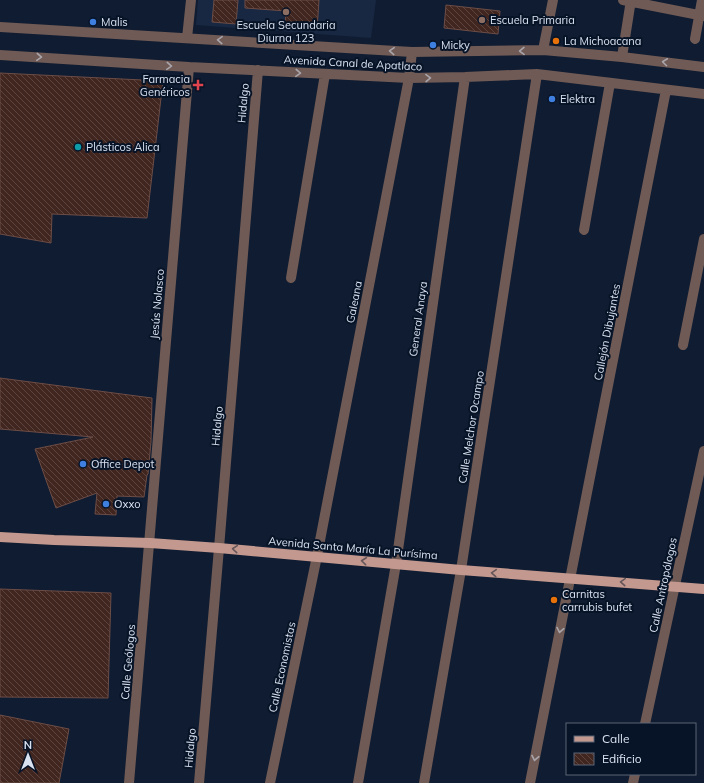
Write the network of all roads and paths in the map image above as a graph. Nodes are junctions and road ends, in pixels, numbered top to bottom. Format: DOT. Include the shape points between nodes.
graph roads {
  1 [pos="191,0"];
  2 [pos="553,0"];
  3 [pos="629,0"];
  4 [pos="702,0"];
  5 [pos="702,16"];
  6 [pos="0,27"];
  7 [pos="187,38"];
  8 [pos="695,39"];
  9 [pos="543,50"];
  10 [pos="412,52"];
  11 [pos="0,55"];
  12 [pos="622,57"];
  13 [pos="189,67"];
  14 [pos="704,67"];
  15 [pos="258,70"];
  16 [pos="326,74"];
  17 [pos="537,74"];
  18 [pos="465,77"];
  19 [pos="409,78"];
  20 [pos="610,83"];
  21 [pos="666,90"];
  22 [pos="704,94"];
  23 [pos="584,230"];
  24 [pos="704,239"];
  25 [pos="291,278"];
  26 [pos="683,345"];
  27 [pos="704,451"];
  28 [pos="0,537"];
  29 [pos="150,543"];
  30 [pos="219,548"];
  31 [pos="317,556"];
  32 [pos="396,564"];
  33 [pos="461,570"];
  34 [pos="570,578"];
  35 [pos="675,586"];
  36 [pos="704,589"];
  37 [pos="645,723"];
  38 [pos="129,783"];
  39 [pos="199,783"];
  40 [pos="270,783"];
  41 [pos="358,783"];
  42 [pos="424,783"];
  43 [pos="530,783"];
  1 -- 7 [label="street"];
  2 -- 9 [label="street"];
  3 -- 5 [label="street"];
  3 -- 12 [label="street"];
  4 -- 5 [label="street"];
  5 -- 8 [label="street"];
  6 -- 7 [label="street, Avenida Canal de Apatlaco"];
  10 -- 7 [label="street, Avenida Canal de Apatlaco, one-way"];
  9 -- 10 [label="street, Avenida Canal de Apatlaco, one-way"];
  9 -- 12 [label="street, Avenida Canal de Apatlaco"];
  10 -- 19 [label="street, Galeana"];
  11 -- 13 [label="street, Avenida Canal de Apatlaco, one-way"];
  14 -- 12 [label="street, Avenida Canal de Apatlaco, one-way"];
  13 -- 15 [label="street, Avenida Canal de Apatlaco"];
  13 -- 29 [label="street, Jesús Nolasco"];
  15 -- 16 [label="street, Avenida Canal de Apatlaco, one-way"];
  15 -- 30 [label="street, Hidalgo"];
  16 -- 19 [label="street, Avenida Canal de Apatlaco"];
  16 -- 25 [label="street"];
  17 -- 18 [label="street, Avenida Canal de Apatlaco"];
  17 -- 20 [label="street, Avenida Canal de Apatlaco"];
  17 -- 33 [label="street, Calle Melchor Ocampo"];
  19 -- 18 [label="street, Avenida Canal de Apatlaco, one-way"];
  18 -- 32 [label="street, General Anaya"];
  19 -- 31 [label="street, Galeana"];
  20 -- 21 [label="street, Avenida Canal de Apatlaco"];
  20 -- 23 [label="street"];
  21 -- 22 [label="street, Avenida Canal de Apatlaco"];
  21 -- 34 [label="street, Callejón Dibujantes"];
  24 -- 26 [label="street"];
  27 -- 35 [label="street, Calle Antropólogos"];
  28 -- 29 [label="main road, Avenida Santa María La Purísima"];
  29 -- 30 [label="main road, Avenida Santa María La Purísima"];
  29 -- 38 [label="street, Calle Geólogos"];
  31 -- 30 [label="main road, Avenida Santa María La Purísima, one-way"];
  30 -- 39 [label="street, Hidalgo"];
  32 -- 31 [label="main road, Avenida Santa María La Purísima, one-way"];
  31 -- 40 [label="street, Calle Economistas"];
  32 -- 33 [label="main road, Avenida Santa María La Purísima"];
  32 -- 41 [label="street, General Anaya"];
  34 -- 33 [label="main road, Avenida Santa María La Purísima, one-way"];
  33 -- 42 [label="street, Calle Melchor Ocampo"];
  35 -- 34 [label="main road, Avenida Santa María La Purísima, one-way"];
  34 -- 43 [label="street, Callejón Dibujantes, one-way"];
  35 -- 36 [label="main road, Avenida Santa María La Purísima"];
  35 -- 37 [label="street, Calle Antropólogos"];
}
